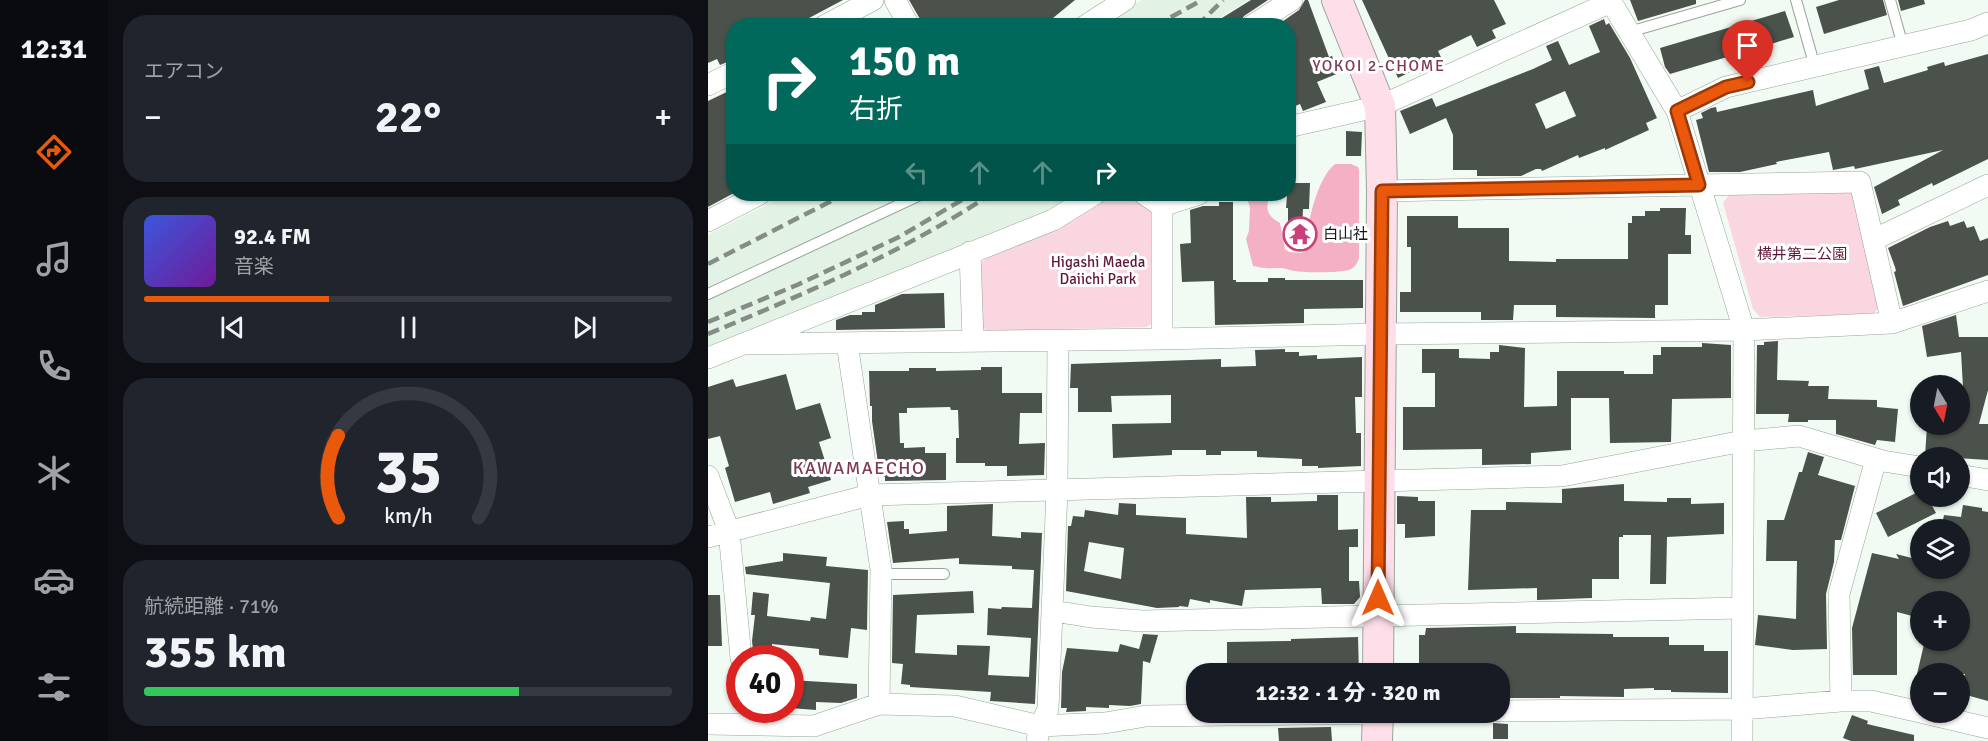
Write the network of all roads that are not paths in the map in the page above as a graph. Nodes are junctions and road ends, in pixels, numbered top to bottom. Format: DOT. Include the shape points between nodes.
graph roads {
  1 [pos="873,0"];
  2 [pos="895,0"];
  3 [pos="1125,0"];
  4 [pos="1292,0"];
  5 [pos="1337,0"];
  6 [pos="1740,0"];
  7 [pos="1796,0"];
  8 [pos="1890,0"];
  9 [pos="1612,1"];
  10 [pos="839,18"];
  11 [pos="905,18"];
  12 [pos="1097,18"];
  13 [pos="1264,18"];
  14 [pos="1988,23"];
  15 [pos="1629,32"];
  16 [pos="1903,46"];
  17 [pos="1815,67"];
  18 [pos="726,76"];
  19 [pos="708,85"];
  20 [pos="1380,106"];
  21 [pos="1677,111"];
  22 [pos="1296,125"];
  23 [pos="1699,185"];
  24 [pos="1988,186"];
  25 [pos="1382,191"];
  26 [pos="747,201"];
  27 [pos="907,201"];
  28 [pos="1084,201"];
  29 [pos="1154,201"];
  30 [pos="1177,201"];
  31 [pos="1162,206"];
  32 [pos="708,221"];
  33 [pos="1873,240"];
  34 [pos="970,252"];
  35 [pos="1988,291"];
  36 [pos="708,294"];
  37 [pos="1892,323"];
  38 [pos="1744,330"];
  39 [pos="1381,334"];
  40 [pos="1162,339"];
  41 [pos="973,340"];
  42 [pos="1058,340"];
  43 [pos="847,343"];
  44 [pos="744,344"];
  45 [pos="708,358"];
  46 [pos="1743,441"];
  47 [pos="1876,459"];
  48 [pos="1910,465"];
  49 [pos="708,476"];
  50 [pos="1970,477"];
  51 [pos="1378,480"];
  52 [pos="1988,480"];
  53 [pos="1057,490"];
  54 [pos="870,495"];
  55 [pos="729,531"];
  56 [pos="708,537"];
  57 [pos="881,574"];
  58 [pos="944,574"];
  59 [pos="1742,608"];
  60 [pos="1053,611"];
  61 [pos="1378,615"];
  62 [pos="740,645"];
  63 [pos="1378,663"];
  64 [pos="1841,701"];
  65 [pos="879,704"];
  66 [pos="1743,709"];
  67 [pos="1910,710"];
  68 [pos="1510,711"];
  69 [pos="1186,715"];
  70 [pos="1378,723"];
  71 [pos="1967,723"];
  72 [pos="708,724"];
  73 [pos="746,725"];
  74 [pos="1988,728"];
  75 [pos="1039,733"];
  76 [pos="1377,741"];
  77 [pos="1742,741"];
  1 -- 10 [label="street"];
  2 -- 11 [label="street"];
  3 -- 12 [label="street"];
  4 -- 13 [label="street"];
  5 -- 20 [label="street"];
  6 -- 15 [label="lane"];
  7 -- 17 [label="lane"];
  8 -- 16 [label="lane"];
  9 -- 15 [label="street"];
  9 -- 20 [label="street"];
  14 -- 16 [label="street"];
  15 -- 21 [label="street"];
  16 -- 17 [label="street"];
  17 -- 21 [label="street" via="1726,87"];
  18 -- 19 [label="street"];
  20 -- 22 [label="street"];
  20 -- 25 [label="street"];
  21 -- 23 [label="street"];
  23 -- 25 [label="street"];
  23 -- 33 [label="street" via="1860,182"];
  23 -- 38 [label="street"];
  24 -- 33 [label="street"];
  25 -- 39 [label="street"];
  26 -- 32 [label="street"];
  27 -- 36 [label="lane"];
  28 -- 34 [label="street" via="1053,220"];
  29 -- 31 [label="street"];
  30 -- 31 [label="street"];
  31 -- 40 [label="street"];
  33 -- 37 [label="street"];
  34 -- 41 [label="street"];
  34 -- 44 [label="street"];
  35 -- 37 [label="street"];
  37 -- 38 [label="street"];
  38 -- 39 [label="street"];
  38 -- 46 [label="street"];
  39 -- 40 [label="street"];
  39 -- 51 [label="street"];
  40 -- 42 [label="street"];
  41 -- 42 [label="street"];
  41 -- 43 [label="street"];
  42 -- 53 [label="street"];
  43 -- 44 [label="street"];
  43 -- 54 [label="street"];
  44 -- 45 [label="street"];
  46 -- 47 [label="street" via="1799,436"];
  46 -- 51 [label="street" via="1562,476"];
  46 -- 59 [label="street"];
  47 -- 48 [label="street"];
  47 -- 64 [label="street" via="1839,594"];
  49 -- 55 [label="street"];
  50 -- 52 [label="street"];
  51 -- 53 [label="street"];
  51 -- 61 [label="street"];
  53 -- 54 [label="street"];
  53 -- 60 [label="street"];
  54 -- 55 [label="street"];
  54 -- 57 [label="street"];
  55 -- 56 [label="street"];
  55 -- 62 [label="street"];
  57 -- 58 [label="lane"];
  57 -- 65 [label="street"];
  59 -- 61 [label="street"];
  59 -- 66 [label="street"];
  60 -- 61 [label="street" via="1142,621"];
  60 -- 75 [label="street" via="1048,709"];
  61 -- 63 [label="street"];
  64 -- 66 [label="street"];
  64 -- 67 [label="street" via="1871,701"];
  65 -- 73 [label="street" via="814,726"];
  65 -- 75 [label="street" via="955,706"];
  66 -- 68 [label="street"];
  66 -- 77 [label="street"];
  69 -- 75 [label="street" via="1146,716"];
  70 -- 76 [label="street"];
  71 -- 74 [label="street"];
  72 -- 73 [label="street"];
}
